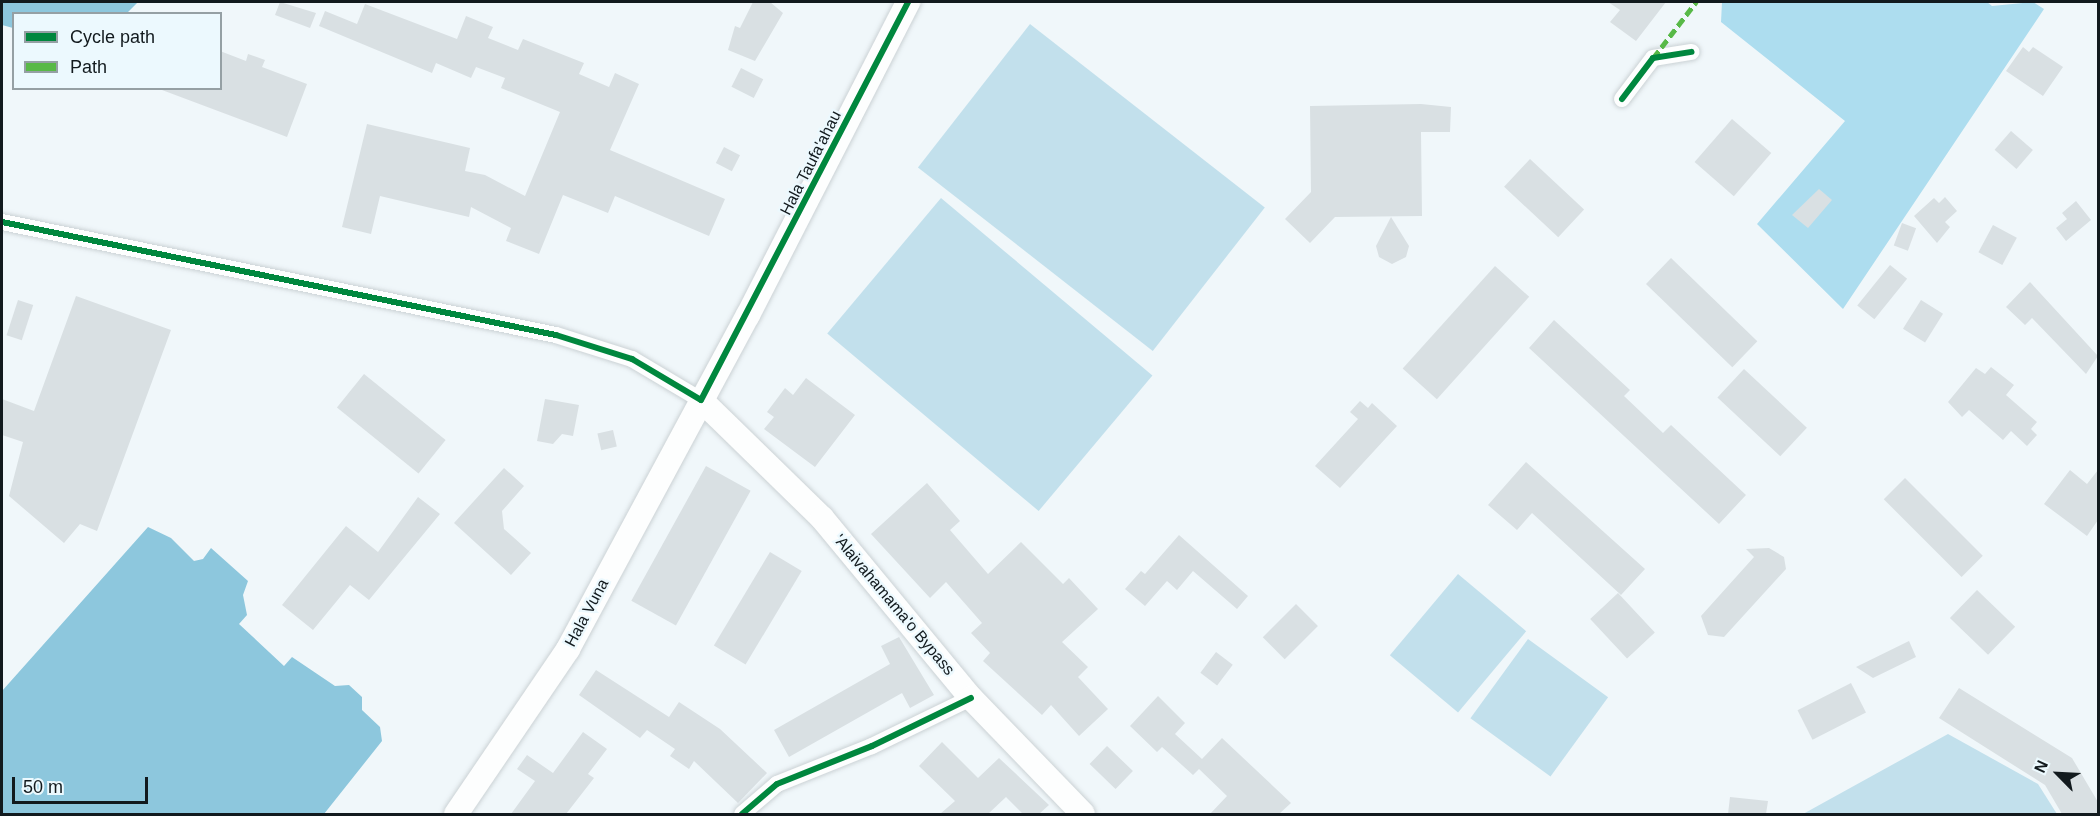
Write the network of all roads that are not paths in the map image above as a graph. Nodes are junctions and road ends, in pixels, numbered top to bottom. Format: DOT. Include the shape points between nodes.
graph roads {
  1 [pos="908,2"];
  2 [pos="1692,52"];
  3 [pos="1622,99"];
  4 [pos="2,222"];
  5 [pos="701,400"];
  6 [pos="971,698"];
  7 [pos="456,814"];
  8 [pos="742,814"];
  9 [pos="1083,814"];
  1 -- 5 [label="main road, Hala Taufa'ahau"];
  2 -- 3 [label="street" via="1653,58"];
  4 -- 5 [label="street" via="556,335 632,359"];
  5 -- 6 [label="main road, 'Alaivahamama'o Bypass" via="822,519"];
  5 -- 7 [label="main road, Hala Vuna" via="568,649"];
  6 -- 8 [label="street" via="872,746 777,784"];
  6 -- 9 [label="main road, 'Alaivahamama'o Bypass"];
}
